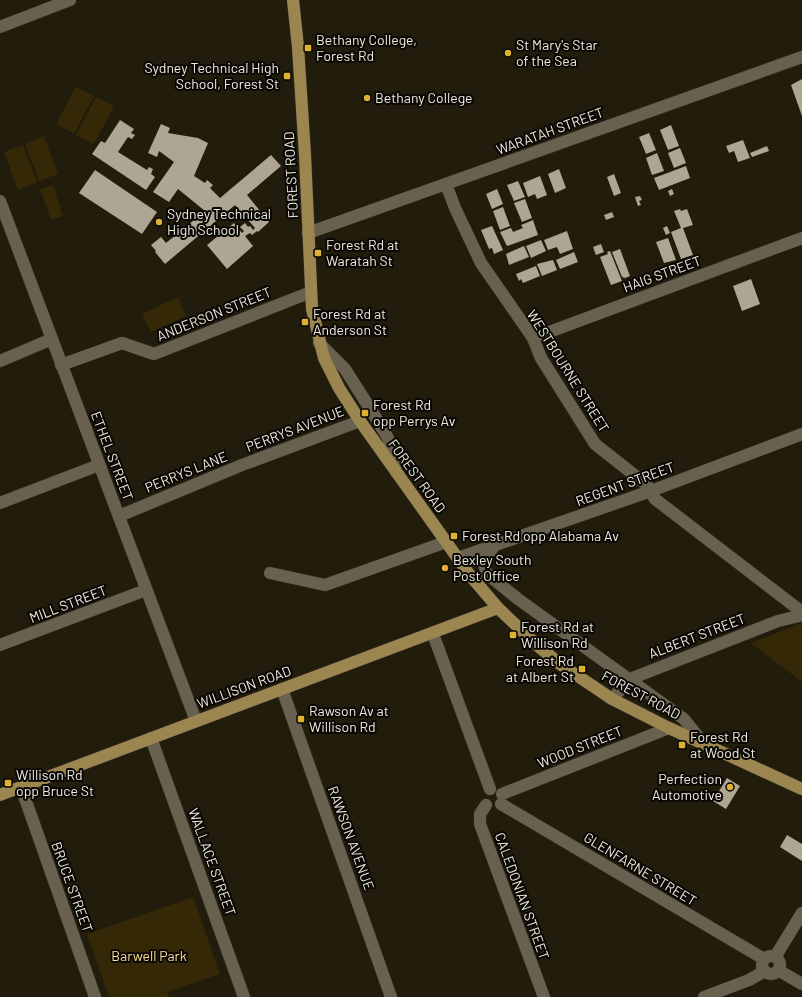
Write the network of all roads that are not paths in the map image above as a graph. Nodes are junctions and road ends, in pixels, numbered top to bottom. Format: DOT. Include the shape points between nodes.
graph roads {
  1 [pos="70,0"];
  2 [pos="293,0"];
  3 [pos="0,27"];
  4 [pos="802,57"];
  5 [pos="446,184"];
  6 [pos="0,201"];
  7 [pos="2,215"];
  8 [pos="308,233"];
  9 [pos="802,238"];
  10 [pos="311,292"];
  11 [pos="533,338"];
  12 [pos="52,340"];
  13 [pos="319,343"];
  14 [pos="0,361"];
  15 [pos="61,365"];
  16 [pos="360,421"];
  17 [pos="802,434"];
  18 [pos="99,465"];
  19 [pos="242,465"];
  20 [pos="396,472"];
  21 [pos="651,491"];
  22 [pos="0,503"];
  23 [pos="119,516"];
  24 [pos="446,542"];
  25 [pos="494,546"];
  26 [pos="458,558"];
  27 [pos="270,573"];
  28 [pos="146,590"];
  29 [pos="498,608"];
  30 [pos="802,612"];
  31 [pos="802,615"];
  32 [pos="433,634"];
  33 [pos="0,645"];
  34 [pos="630,679"];
  35 [pos="282,689"];
  36 [pos="612,699"];
  37 [pos="196,721"];
  38 [pos="669,728"];
  39 [pos="151,738"];
  40 [pos="704,744"];
  41 [pos="21,787"];
  42 [pos="490,789"];
  43 [pos="802,789"];
  44 [pos="0,795"];
  45 [pos="501,799"];
  46 [pos="486,805"];
  47 [pos="802,913"];
  48 [pos="768,963"];
  49 [pos="802,984"];
  50 [pos="95,997"];
  51 [pos="244,997"];
  52 [pos="391,997"];
  53 [pos="544,997"];
  54 [pos="704,997"];
  1 -- 3 [label="street"];
  2 -- 8 [label="main road, FOREST ROAD" via="303,118"];
  4 -- 5 [label="street, WARATAH STREET"];
  5 -- 8 [label="street, WARATAH STREET"];
  5 -- 11 [label="street, WESTBOURNE STREET" via="481,263"];
  6 -- 7 [label="street, ETHEL STREET"];
  7 -- 12 [label="street, ETHEL STREET"];
  8 -- 10 [label="main road, FOREST ROAD"];
  9 -- 11 [label="street, HAIG STREET"];
  10 -- 13 [label="main road, FOREST ROAD"];
  10 -- 15 [label="street, ANDERSON STREET" via="154,354 122,343"];
  11 -- 21 [label="street, WESTBOURNE STREET" via="541,358 596,444"];
  12 -- 14 [label="street"];
  12 -- 15 [label="street, ETHEL STREET"];
  13 -- 16 [label="main road, FOREST ROAD" via="331,374"];
  13 -- 20 [label="street" via="345,369 388,438"];
  15 -- 18 [label="street, ETHEL STREET"];
  16 -- 19 [label="street, PERRYS AVENUE"];
  16 -- 20 [label="main road, FOREST ROAD"];
  17 -- 21 [label="street, REGENT STREET"];
  18 -- 22 [label="street"];
  18 -- 23 [label="street, ETHEL STREET"];
  19 -- 23 [label="street, PERRYS LANE"];
  20 -- 24 [label="main road, FOREST ROAD"];
  21 -- 25 [label="street, REGENT STREET"];
  21 -- 30 [label="street, WESTBOURNE STREET" via="655,499"];
  23 -- 28 [label="street, ETHEL STREET"];
  24 -- 26 [label="main road, FOREST ROAD"];
  24 -- 27 [label="street" via="325,585"];
  25 -- 26 [label="street, REGENT STREET"];
  25 -- 34 [label="street" via="484,563 486,574"];
  26 -- 29 [label="main road, FOREST ROAD"];
  28 -- 33 [label="street, MILL STREET"];
  28 -- 37 [label="street, ETHEL STREET"];
  29 -- 32 [label="main road, WILLISON ROAD"];
  29 -- 36 [label="main road, FOREST ROAD" via="560,664"];
  31 -- 34 [label="street, ALBERT STREET" via="778,621"];
  32 -- 35 [label="main road, WILLISON ROAD"];
  32 -- 42 [label="street"];
  34 -- 36 [label="street, ALBERT STREET"];
  34 -- 40 [label="street" via="684,719"];
  35 -- 37 [label="main road, WILLISON ROAD"];
  35 -- 52 [label="street, RAWSON AVENUE"];
  36 -- 38 [label="main road, FOREST ROAD"];
  37 -- 39 [label="main road, WILLISON ROAD"];
  38 -- 40 [label="main road, FOREST ROAD"];
  38 -- 45 [label="street, WOOD STREET"];
  39 -- 41 [label="main road, WILLISON ROAD"];
  39 -- 51 [label="street, WALLACE STREET"];
  40 -- 43 [label="main road, FOREST ROAD"];
  41 -- 44 [label="main road, WILLISON ROAD"];
  41 -- 50 [label="street, BRUCE STREET"];
  42 -- 45 [label="street" via="497,790"];
  42 -- 46 [label="street" via="484,796"];
  45 -- 46 [label="street" via="496,808"];
  45 -- 48 [label="street, GLENFARNE STREET"];
  46 -- 53 [label="street, CALEDONIAN STREET" via="480,814 480,824"];
  47 -- 48 [label="street"];
  48 -- 49 [label="street" via="780,964 778,970"];
  48 -- 54 [label="street" via="749,980"];
}
